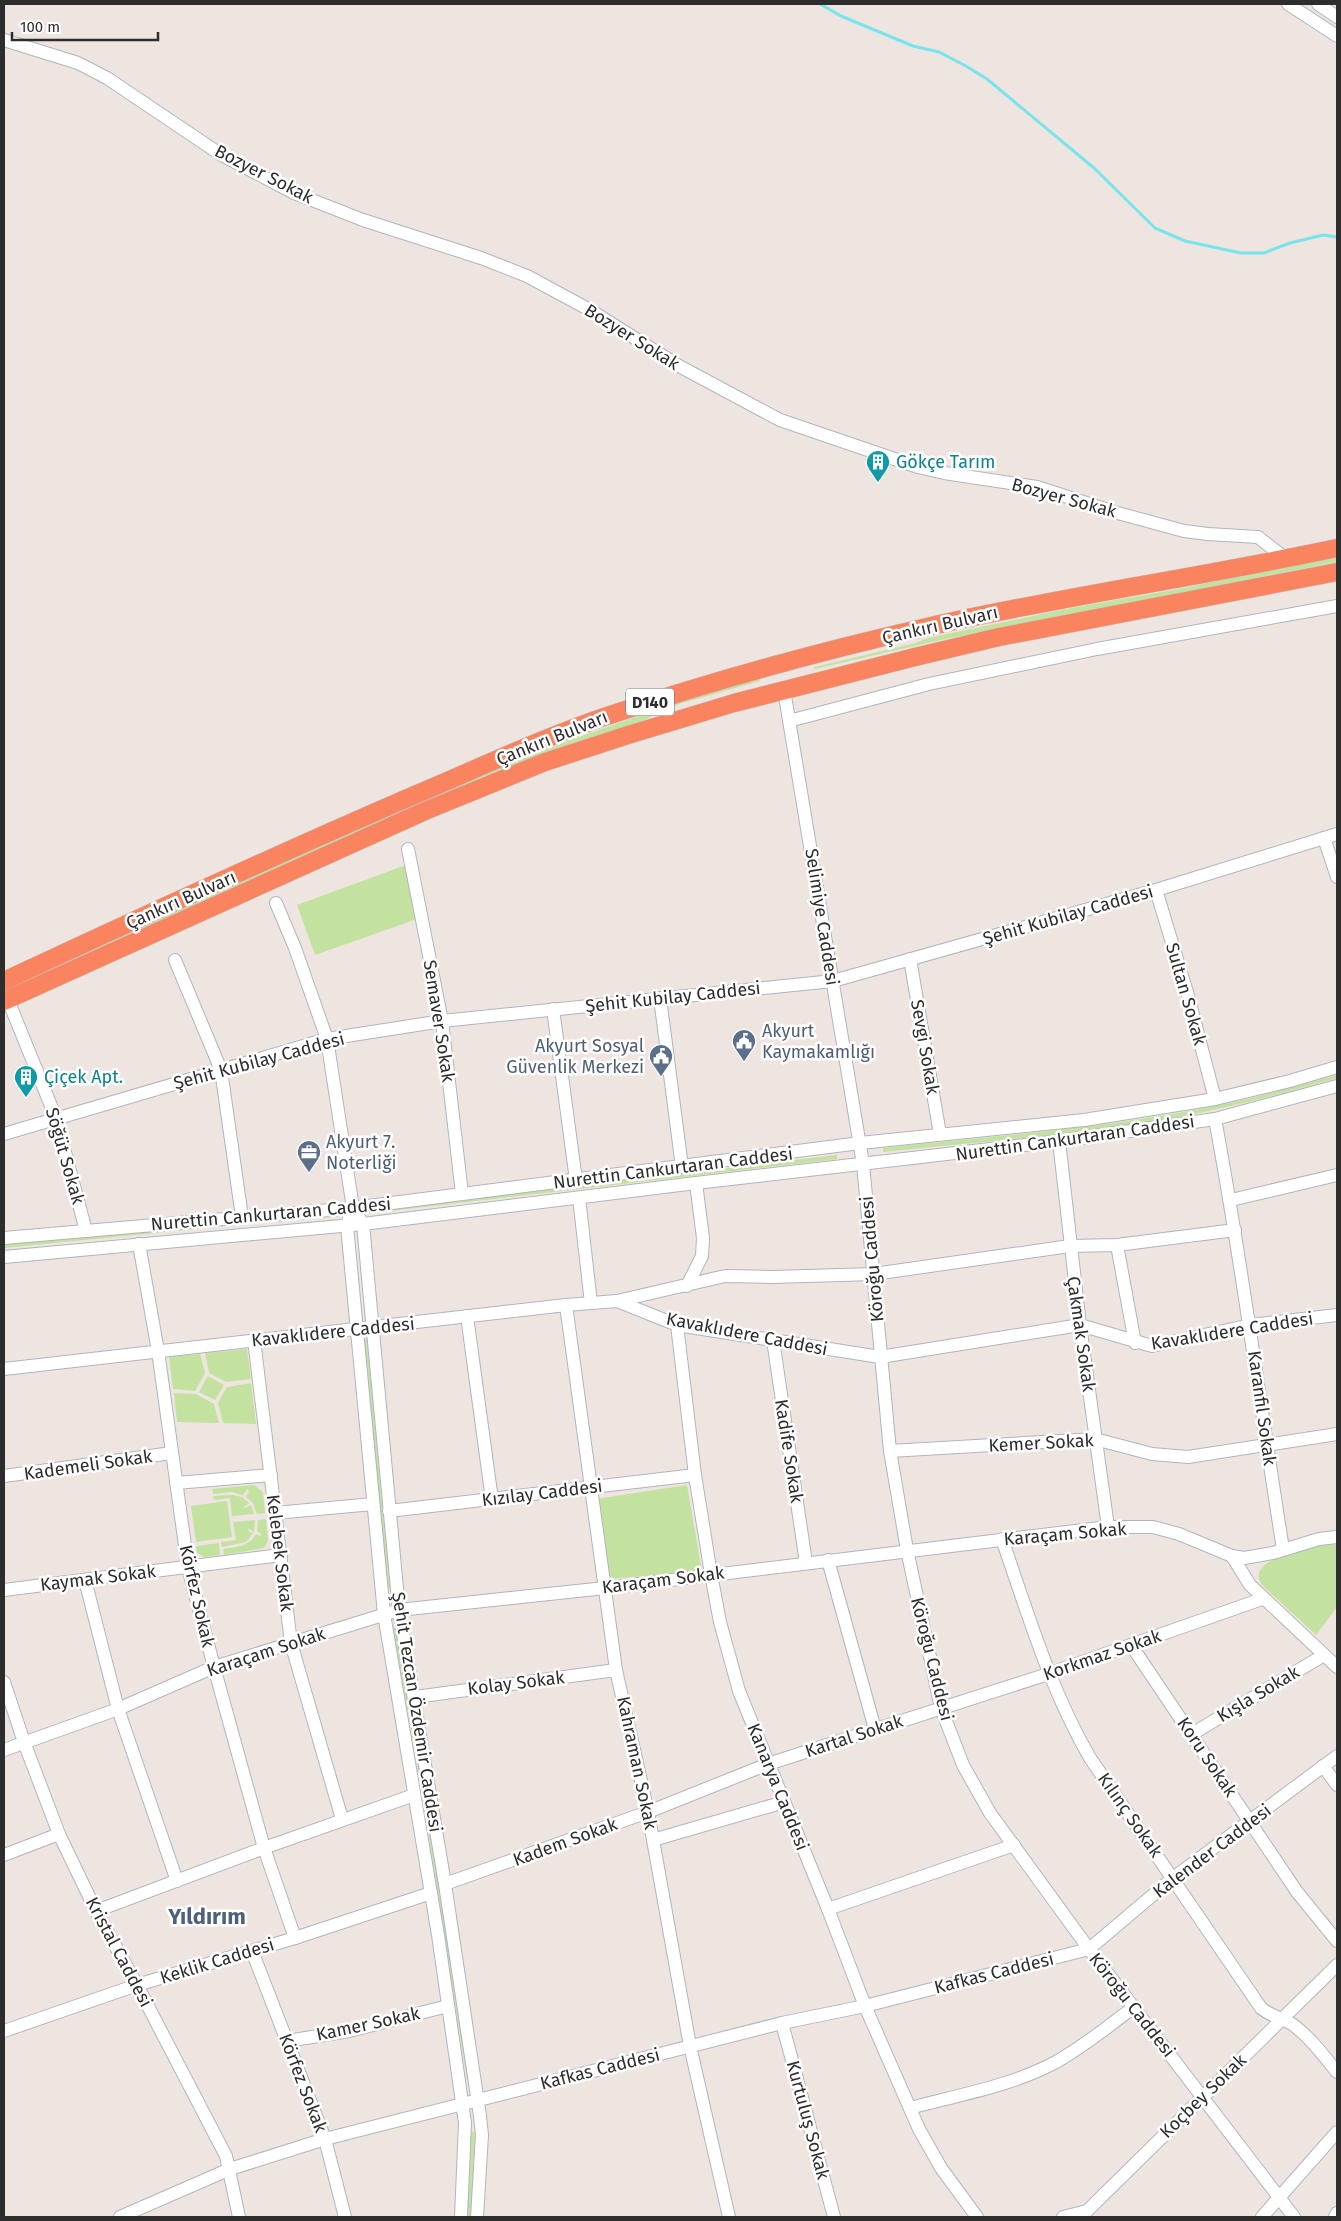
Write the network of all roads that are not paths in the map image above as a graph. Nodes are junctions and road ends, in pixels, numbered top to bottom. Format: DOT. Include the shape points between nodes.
graph roads {
  1 [pos="1288,4"];
  2 [pos="1318,4"];
  3 [pos="1337,17"];
  4 [pos="1337,36"];
  5 [pos="4,40"];
  6 [pos="1337,548"];
  7 [pos="1286,559"];
  8 [pos="1337,572"];
  9 [pos="1337,606"];
  10 [pos="784,690"];
  11 [pos="790,721"];
  12 [pos="1337,834"];
  13 [pos="1324,838"];
  14 [pos="408,849"];
  15 [pos="1337,877"];
  16 [pos="1156,890"];
  17 [pos="276,902"];
  18 [pos="910,959"];
  19 [pos="175,960"];
  20 [pos="4,981"];
  21 [pos="833,981"];
  22 [pos="660,998"];
  23 [pos="6,1000"];
  24 [pos="553,1009"];
  25 [pos="442,1021"];
  26 [pos="326,1039"];
  27 [pos="1337,1067"];
  28 [pos="221,1070"];
  29 [pos="1337,1086"];
  30 [pos="1215,1099"];
  31 [pos="56,1118"];
  32 [pos="1216,1119"];
  33 [pos="4,1134"];
  34 [pos="940,1134"];
  35 [pos="1059,1142"];
  36 [pos="860,1144"];
  37 [pos="863,1164"];
  38 [pos="682,1167"];
  39 [pos="1337,1176"];
  40 [pos="576,1180"];
  41 [pos="696,1183"];
  42 [pos="462,1194"];
  43 [pos="579,1198"];
  44 [pos="1231,1200"];
  45 [pos="352,1208"];
  46 [pos="242,1217"];
  47 [pos="363,1224"];
  48 [pos="347,1226"];
  49 [pos="1235,1230"];
  50 [pos="86,1231"];
  51 [pos="4,1238"];
  52 [pos="139,1244"];
  53 [pos="1117,1245"];
  54 [pos="1070,1246"];
  55 [pos="4,1256"];
  56 [pos="874,1274"];
  57 [pos="687,1286"];
  58 [pos="617,1302"];
  59 [pos="591,1303"];
  60 [pos="566,1305"];
  61 [pos="1337,1315"];
  62 [pos="468,1316"];
  63 [pos="677,1325"];
  64 [pos="1080,1325"];
  65 [pos="1251,1325"];
  66 [pos="372,1328"];
  67 [pos="356,1329"];
  68 [pos="254,1340"];
  69 [pos="773,1340"];
  70 [pos="1135,1343"];
  71 [pos="158,1351"];
  72 [pos="880,1357"];
  73 [pos="4,1369"];
  74 [pos="1337,1434"];
  75 [pos="1096,1439"];
  76 [pos="1267,1445"];
  77 [pos="890,1451"];
  78 [pos="172,1453"];
  79 [pos="271,1475"];
  80 [pos="695,1475"];
  81 [pos="4,1476"];
  82 [pos="176,1483"];
  83 [pos="592,1488"];
  84 [pos="492,1500"];
  85 [pos="373,1504"];
  86 [pos="389,1511"];
  87 [pos="276,1513"];
  88 [pos="1108,1527"];
  89 [pos="1337,1537"];
  90 [pos="1002,1539"];
  91 [pos="1283,1549"];
  92 [pos="907,1550"];
  93 [pos="281,1555"];
  94 [pos="1232,1556"];
  95 [pos="828,1560"];
  96 [pos="806,1563"];
  97 [pos="188,1567"];
  98 [pos="712,1574"];
  99 [pos="85,1580"];
  100 [pos="604,1588"];
  101 [pos="4,1590"];
  102 [pos="1262,1599"];
  103 [pos="400,1610"];
  104 [pos="384,1614"];
  105 [pos="291,1643"];
  106 [pos="1131,1645"];
  107 [pos="1324,1655"];
  108 [pos="214,1667"];
  109 [pos="1337,1667"];
  110 [pos="616,1670"];
  111 [pos="1048,1674"];
  112 [pos="4,1682"];
  113 [pos="415,1697"];
  114 [pos="118,1708"];
  115 [pos="940,1708"];
  116 [pos="875,1730"];
  117 [pos="1192,1734"];
  118 [pos="24,1742"];
  119 [pos="4,1750"];
  120 [pos="1337,1756"];
  121 [pos="768,1764"];
  122 [pos="1323,1766"];
  123 [pos="1337,1785"];
  124 [pos="414,1795"];
  125 [pos="784,1802"];
  126 [pos="648,1812"];
  127 [pos="342,1820"];
  128 [pos="1250,1821"];
  129 [pos="59,1834"];
  130 [pos="654,1840"];
  131 [pos="1014,1846"];
  132 [pos="264,1848"];
  133 [pos="4,1855"];
  134 [pos="1173,1878"];
  135 [pos="177,1881"];
  136 [pos="445,1884"];
  137 [pos="431,1893"];
  138 [pos="828,1909"];
  139 [pos="96,1911"];
  140 [pos="295,1938"];
  141 [pos="1337,1941"];
  142 [pos="1089,1949"];
  143 [pos="252,1951"];
  144 [pos="1337,1965"];
  145 [pos="138,1985"];
  146 [pos="448,2006"];
  147 [pos="866,2006"];
  148 [pos="1134,2007"];
  149 [pos="1282,2020"];
  150 [pos="782,2023"];
  151 [pos="4,2031"];
  152 [pos="287,2041"];
  153 [pos="690,2046"];
  154 [pos="1337,2072"];
  155 [pos="1202,2097"];
  156 [pos="478,2100"];
  157 [pos="463,2104"];
  158 [pos="910,2108"];
  159 [pos="1337,2132"];
  160 [pos="325,2139"];
  161 [pos="230,2169"];
  162 [pos="1278,2198"];
  163 [pos="1337,2213"];
  164 [pos="1090,2214"];
  165 [pos="120,2217"];
  166 [pos="239,2217"];
  167 [pos="345,2217"];
  168 [pos="461,2217"];
  169 [pos="477,2217"];
  170 [pos="729,2217"];
  171 [pos="834,2217"];
  172 [pos="977,2217"];
  173 [pos="1063,2217"];
  174 [pos="1262,2217"];
  175 [pos="1294,2217"];
  176 [pos="1335,2217"];
  1 -- 4 [label="street"];
  2 -- 3 [label="street"];
  5 -- 7 [label="street, Bozyer Sokak" via="78,63 107,78 220,154 294,194 527,276 590,310 679,366 780,420 918,467 1037,487 1184,530 1258,537"];
  6 -- 7 [label="highway, Çankırı Bulvarı / D140"];
  7 -- 20 [label="highway, Çankırı Bulvarı / D140" via="928,627 760,669 608,715 352,822"];
  8 -- 10 [label="highway, Çankırı Bulvarı / D140" via="999,637"];
  9 -- 11 [label="street" via="1097,649 929,684"];
  10 -- 11 [label="street, Selimiye Caddesi"];
  10 -- 23 [label="highway, Çankırı Bulvarı / D140" via="628,735 488,784"];
  11 -- 21 [label="street, Selimiye Caddesi"];
  12 -- 13 [label="street, Şehit Kubilay Caddesi"];
  13 -- 15 [label="street"];
  13 -- 16 [label="street, Şehit Kubilay Caddesi"];
  14 -- 25 [label="street, Semaver Sokak"];
  16 -- 18 [label="street, Şehit Kubilay Caddesi"];
  16 -- 30 [label="street, Sultan Sokak"];
  17 -- 26 [label="street"];
  18 -- 21 [label="street, Şehit Kubilay Caddesi"];
  18 -- 34 [label="street, Sevgi Sokak"];
  19 -- 28 [label="street"];
  21 -- 22 [label="street, Şehit Kubilay Caddesi"];
  21 -- 36 [label="street, Selimiye Caddesi"];
  22 -- 24 [label="street, Şehit Kubilay Caddesi"];
  22 -- 38 [label="street"];
  23 -- 31 [label="street, Söğüt Sokak"];
  24 -- 25 [label="street, Şehit Kubilay Caddesi"];
  24 -- 40 [label="street"];
  25 -- 26 [label="street, Şehit Kubilay Caddesi"];
  25 -- 42 [label="street, Semaver Sokak"];
  26 -- 28 [label="street, Şehit Kubilay Caddesi"];
  26 -- 45 [label="street"];
  27 -- 30 [label="street, Nurettin Cankurtaran Caddesi"];
  28 -- 31 [label="street, Şehit Kubilay Caddesi"];
  28 -- 46 [label="street"];
  29 -- 32 [label="street, Nurettin Cankurtaran Caddesi"];
  30 -- 34 [label="street, Nurettin Cankurtaran Caddesi" via="1119,1116"];
  31 -- 33 [label="street, Şehit Kubilay Caddesi"];
  31 -- 50 [label="street, Söğüt Sokak"];
  32 -- 35 [label="street, Nurettin Cankurtaran Caddesi"];
  32 -- 44 [label="street, Karanfil Sokak"];
  34 -- 36 [label="street, Nurettin Cankurtaran Caddesi"];
  35 -- 37 [label="street, Nurettin Cankurtaran Caddesi"];
  35 -- 54 [label="street, Çakmak Sokak"];
  36 -- 37 [label="street, Köroğu Caddesi"];
  36 -- 38 [label="street, Nurettin Cankurtaran Caddesi"];
  37 -- 41 [label="street, Nurettin Cankurtaran Caddesi"];
  37 -- 56 [label="street, Köroğu Caddesi"];
  38 -- 40 [label="street, Nurettin Cankurtaran Caddesi"];
  39 -- 44 [label="street"];
  40 -- 42 [label="street, Nurettin Cankurtaran Caddesi"];
  41 -- 43 [label="street, Nurettin Cankurtaran Caddesi"];
  41 -- 57 [label="street" via="702,1256"];
  42 -- 45 [label="street, Nurettin Cankurtaran Caddesi"];
  43 -- 47 [label="street, Nurettin Cankurtaran Caddesi"];
  43 -- 59 [label="street"];
  44 -- 49 [label="street, Karanfil Sokak"];
  45 -- 46 [label="street, Nurettin Cankurtaran Caddesi"];
  45 -- 47 [label="street, Şehit Tezcan Özdemir Caddesi"];
  45 -- 48 [label="street, Şehit Tezcan Özdemir Caddesi"];
  46 -- 50 [label="street, Nurettin Cankurtaran Caddesi"];
  47 -- 48 [label="street, Nurettin Cankurtaran Caddesi"];
  47 -- 66 [label="street, Şehit Tezcan Özdemir Caddesi"];
  48 -- 52 [label="street, Nurettin Cankurtaran Caddesi"];
  48 -- 67 [label="street, Şehit Tezcan Özdemir Caddesi"];
  49 -- 53 [label="street"];
  49 -- 65 [label="street, Karanfil Sokak"];
  50 -- 51 [label="street, Nurettin Cankurtaran Caddesi"];
  52 -- 55 [label="street, Nurettin Cankurtaran Caddesi"];
  52 -- 71 [label="street, Körfez Sokak"];
  53 -- 54 [label="street"];
  53 -- 70 [label="street"];
  54 -- 56 [label="street"];
  54 -- 64 [label="street, Çakmak Sokak"];
  56 -- 57 [label="street" via="725,1276"];
  56 -- 72 [label="street, Köroğu Caddesi"];
  57 -- 58 [label="street"];
  58 -- 59 [label="street, Kavaklıdere Caddesi"];
  58 -- 63 [label="street, Kavaklıdere Caddesi"];
  59 -- 60 [label="street, Kavaklıdere Caddesi"];
  60 -- 62 [label="street, Kavaklıdere Caddesi"];
  60 -- 83 [label="street, Kahraman Sokak"];
  61 -- 65 [label="street, Kavaklıdere Caddesi"];
  62 -- 66 [label="street, Kavaklıdere Caddesi"];
  62 -- 84 [label="street"];
  63 -- 69 [label="street, Kavaklıdere Caddesi"];
  63 -- 80 [label="street, Kanarya Caddesi"];
  64 -- 70 [label="street, Kavaklıdere Caddesi"];
  64 -- 72 [label="street, Kavaklıdere Caddesi"];
  64 -- 75 [label="street, Çakmak Sokak"];
  65 -- 70 [label="street, Kavaklıdere Caddesi" via="1152,1346"];
  65 -- 76 [label="street, Karanfil Sokak"];
  66 -- 67 [label="street, Kavaklıdere Caddesi"];
  66 -- 86 [label="street, Şehit Tezcan Özdemir Caddesi"];
  67 -- 68 [label="street, Kavaklıdere Caddesi"];
  67 -- 85 [label="street, Şehit Tezcan Özdemir Caddesi"];
  68 -- 71 [label="street, Kavaklıdere Caddesi"];
  68 -- 79 [label="street, Kelebek Sokak"];
  69 -- 72 [label="street, Kavaklıdere Caddesi"];
  69 -- 96 [label="street, Kadife Sokak"];
  71 -- 73 [label="street, Kavaklıdere Caddesi"];
  71 -- 78 [label="street, Körfez Sokak"];
  72 -- 77 [label="street, Köroğu Caddesi"];
  74 -- 76 [label="street, Kemer Sokak"];
  75 -- 76 [label="street, Kemer Sokak" via="1175,1457"];
  75 -- 77 [label="street, Kemer Sokak"];
  75 -- 88 [label="street, Çakmak Sokak"];
  76 -- 91 [label="street, Karanfil Sokak"];
  77 -- 92 [label="street, Köroğu Caddesi"];
  78 -- 81 [label="street, Kademeli Sokak"];
  78 -- 82 [label="street, Körfez Sokak"];
  79 -- 82 [label="street"];
  79 -- 87 [label="street, Kelebek Sokak"];
  80 -- 83 [label="street, Kızılay Caddesi"];
  80 -- 98 [label="street, Kanarya Caddesi"];
  82 -- 97 [label="street, Körfez Sokak"];
  83 -- 84 [label="street, Kızılay Caddesi"];
  83 -- 100 [label="street, Kahraman Sokak"];
  84 -- 86 [label="street, Kızılay Caddesi"];
  85 -- 87 [label="street"];
  85 -- 104 [label="street, Şehit Tezcan Özdemir Caddesi"];
  86 -- 103 [label="street, Şehit Tezcan Özdemir Caddesi"];
  87 -- 93 [label="street, Kelebek Sokak"];
  88 -- 90 [label="street, Karaçam Sokak"];
  88 -- 94 [label="street, Karaçam Sokak" via="1153,1527"];
  89 -- 91 [label="street, Karaçam Sokak" via="1319,1538"];
  90 -- 92 [label="street, Karaçam Sokak"];
  90 -- 111 [label="street, Kılınç Sokak"];
  91 -- 94 [label="street, Karaçam Sokak" via="1256,1557"];
  92 -- 95 [label="street, Karaçam Sokak"];
  92 -- 115 [label="street, Köroğu Caddesi"];
  93 -- 97 [label="street, Kaymak Sokak"];
  93 -- 105 [label="street, Kelebek Sokak"];
  94 -- 102 [label="street"];
  95 -- 96 [label="street, Karaçam Sokak"];
  95 -- 116 [label="street"];
  96 -- 98 [label="street, Karaçam Sokak"];
  97 -- 99 [label="street, Kaymak Sokak"];
  97 -- 108 [label="street, Körfez Sokak"];
  98 -- 100 [label="street, Karaçam Sokak"];
  98 -- 121 [label="street, Kanarya Caddesi" via="729,1659"];
  99 -- 101 [label="street, Kaymak Sokak"];
  99 -- 114 [label="street"];
  100 -- 103 [label="street, Karaçam Sokak"];
  100 -- 110 [label="street, Kahraman Sokak"];
  102 -- 106 [label="street, Korkmaz Sokak"];
  102 -- 107 [label="street"];
  103 -- 104 [label="street, Karaçam Sokak"];
  103 -- 113 [label="street, Şehit Tezcan Özdemir Caddesi"];
  104 -- 105 [label="street, Karaçam Sokak"];
  104 -- 124 [label="street, Şehit Tezcan Özdemir Caddesi"];
  105 -- 108 [label="street, Karaçam Sokak"];
  105 -- 127 [label="street, Kelebek Sokak"];
  106 -- 111 [label="street, Korkmaz Sokak"];
  106 -- 117 [label="street, Koru Sokak"];
  107 -- 109 [label="street"];
  107 -- 117 [label="street, Kışla Sokak"];
  108 -- 114 [label="street, Karaçam Sokak"];
  108 -- 132 [label="street, Körfez Sokak"];
  110 -- 113 [label="street, Kolay Sokak"];
  110 -- 126 [label="street, Kahraman Sokak"];
  111 -- 115 [label="street, Korkmaz Sokak"];
  111 -- 134 [label="street, Kılınç Sokak" via="1090,1758"];
  112 -- 118 [label="street, Kristal Caddesi"];
  113 -- 136 [label="street, Şehit Tezcan Özdemir Caddesi"];
  114 -- 118 [label="street, Karaçam Sokak"];
  114 -- 135 [label="street"];
  115 -- 116 [label="street, Kartal Sokak"];
  115 -- 131 [label="street, Köroğu Caddesi" via="975,1789"];
  116 -- 121 [label="street, Kartal Sokak"];
  117 -- 128 [label="street, Koru Sokak"];
  118 -- 119 [label="street, Karaçam Sokak"];
  118 -- 129 [label="street, Kristal Caddesi"];
  120 -- 122 [label="street, Kalender Caddesi"];
  121 -- 125 [label="street, Kanarya Caddesi"];
  121 -- 126 [label="street, Kadem Sokak"];
  122 -- 123 [label="street"];
  122 -- 128 [label="street, Kalender Caddesi"];
  124 -- 127 [label="street"];
  124 -- 137 [label="street, Şehit Tezcan Özdemir Caddesi"];
  125 -- 130 [label="street"];
  125 -- 138 [label="street, Kanarya Caddesi"];
  126 -- 130 [label="street, Kahraman Sokak"];
  126 -- 136 [label="street, Kadem Sokak"];
  127 -- 132 [label="street"];
  128 -- 134 [label="street, Kalender Caddesi"];
  128 -- 141 [label="street, Koru Sokak" via="1297,1892"];
  129 -- 133 [label="street"];
  129 -- 139 [label="street, Kristal Caddesi"];
  130 -- 153 [label="street, Kahraman Sokak"];
  131 -- 138 [label="street"];
  131 -- 142 [label="street, Köroğu Caddesi"];
  132 -- 135 [label="street"];
  132 -- 140 [label="street, Körfez Sokak"];
  134 -- 142 [label="street, Kalender Caddesi"];
  134 -- 149 [label="street, Kılınç Sokak" via="1261,2008"];
  135 -- 139 [label="street"];
  136 -- 156 [label="street, Şehit Tezcan Özdemir Caddesi"];
  137 -- 140 [label="street, Keklik Caddesi"];
  137 -- 146 [label="street, Şehit Tezcan Özdemir Caddesi"];
  138 -- 147 [label="street, Kanarya Caddesi"];
  139 -- 145 [label="street, Kristal Caddesi"];
  140 -- 143 [label="street, Keklik Caddesi"];
  142 -- 147 [label="street, Kafkas Caddesi"];
  142 -- 148 [label="street, Köroğu Caddesi"];
  143 -- 145 [label="street, Keklik Caddesi"];
  143 -- 152 [label="street, Körfez Sokak"];
  144 -- 149 [label="street, Koçbey Sokak"];
  145 -- 151 [label="street, Keklik Caddesi"];
  145 -- 161 [label="street, Kristal Caddesi"];
  146 -- 152 [label="street, Kamer Sokak" via="349,2031"];
  146 -- 157 [label="street, Şehit Tezcan Özdemir Caddesi"];
  147 -- 150 [label="street, Kafkas Caddesi"];
  147 -- 158 [label="street, Kanarya Caddesi"];
  148 -- 155 [label="street, Köroğu Caddesi"];
  148 -- 158 [label="street" via="1054,2063 1007,2083"];
  149 -- 154 [label="street, Kılınç Sokak" via="1302,2031"];
  149 -- 155 [label="street, Koçbey Sokak"];
  150 -- 153 [label="street, Kafkas Caddesi"];
  150 -- 171 [label="street, Kurtuluş Sokak"];
  152 -- 160 [label="street, Körfez Sokak"];
  153 -- 156 [label="street, Kafkas Caddesi"];
  153 -- 170 [label="street, Kahraman Sokak"];
  155 -- 162 [label="street, Köroğu Caddesi"];
  155 -- 164 [label="street, Koçbey Sokak"];
  156 -- 157 [label="street, Kafkas Caddesi"];
  156 -- 169 [label="street, Şehit Tezcan Özdemir Caddesi" via="482,2136"];
  157 -- 160 [label="street, Kafkas Caddesi"];
  157 -- 168 [label="street, Şehit Tezcan Özdemir Caddesi" via="466,2138"];
  158 -- 172 [label="street, Kanarya Caddesi" via="928,2147"];
  159 -- 162 [label="street"];
  160 -- 161 [label="street, Kafkas Caddesi"];
  160 -- 167 [label="street, Körfez Sokak"];
  161 -- 165 [label="street, Kafkas Caddesi"];
  161 -- 166 [label="street, Kristal Caddesi"];
  162 -- 174 [label="street"];
  162 -- 175 [label="street, Köroğu Caddesi"];
  163 -- 176 [label="street"];
  164 -- 173 [label="street, Koçbey Sokak"];
}
